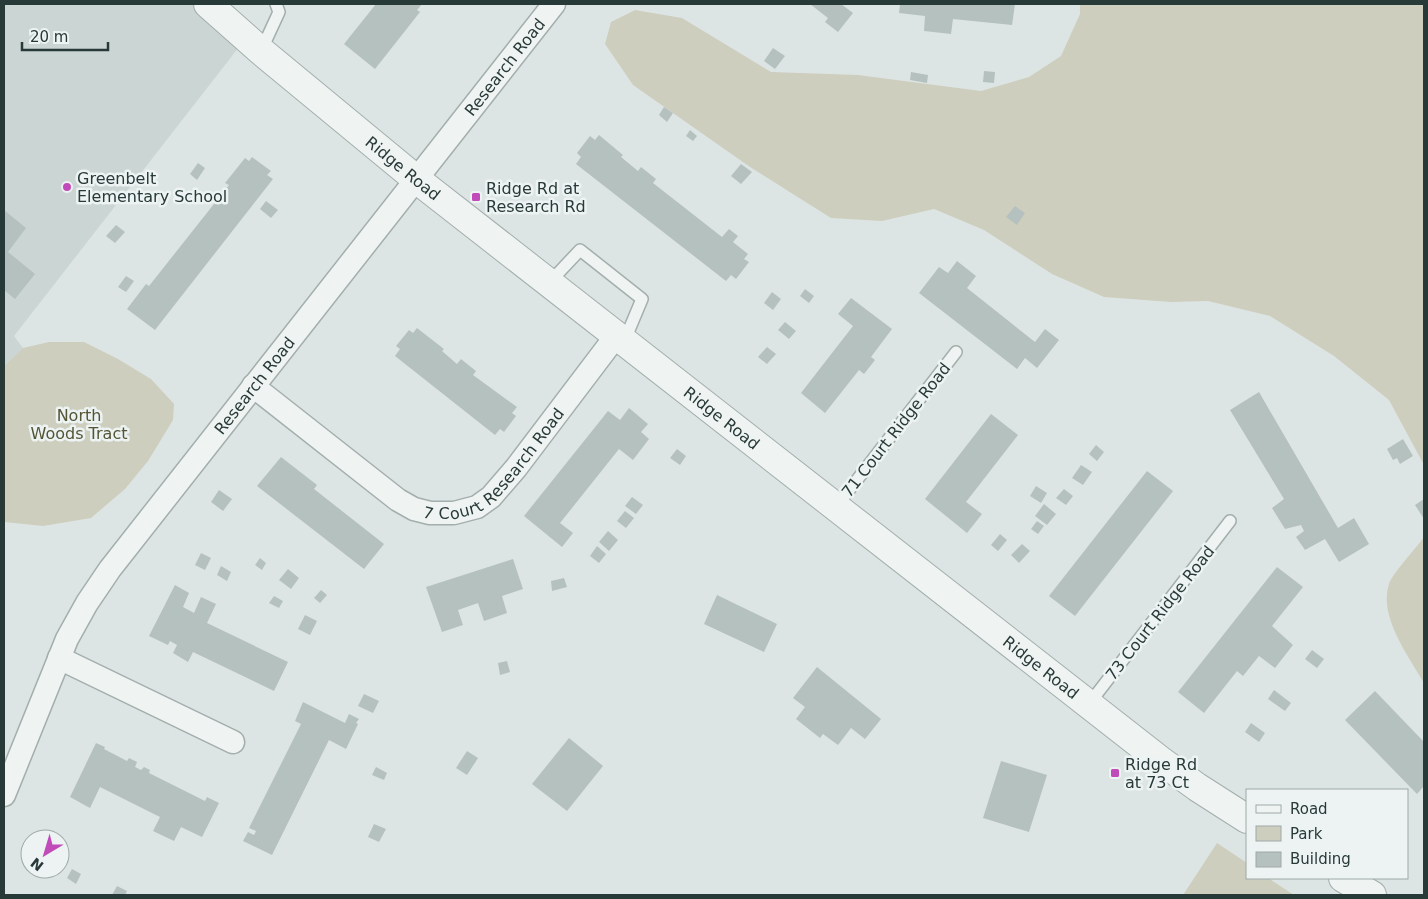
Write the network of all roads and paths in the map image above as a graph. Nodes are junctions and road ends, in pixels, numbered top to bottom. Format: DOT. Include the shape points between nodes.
graph roads {
  1 [pos="208,4"];
  2 [pos="276,4"];
  3 [pos="554,4"];
  4 [pos="261,51"];
  5 [pos="416,179"];
  6 [pos="548,284"];
  7 [pos="619,339"];
  8 [pos="956,352"];
  9 [pos="253,386"];
  10 [pos="836,507"];
  11 [pos="1230,521"];
  12 [pos="59,658"];
  13 [pos="1089,704"];
  14 [pos="233,742"];
  15 [pos="4,796"];
  16 [pos="1246,818"];
  17 [pos="1346,879"];
  18 [pos="1372,895"];
  1 -- 4 [label="street, Ridge Road"];
  2 -- 4 [label="lane" via="279,12"];
  3 -- 5 [label="street, Research Road"];
  4 -- 5 [label="street, Ridge Road"];
  5 -- 6 [label="street, Ridge Road"];
  5 -- 9 [label="street, Research Road"];
  6 -- 7 [label="street, Ridge Road"];
  6 -- 7 [label="lane" via="580,250 619,280 642,299 630,330"];
  7 -- 9 [label="street, 7 Court Research Road" via="491,497 477,507 454,512 430,513 398,500"];
  7 -- 10 [label="street, Ridge Road"];
  8 -- 10 [label="lane, 71 Court Ridge Road"];
  9 -- 12 [label="street, Research Road" via="110,569 87,603"];
  10 -- 13 [label="street, Ridge Road"];
  11 -- 13 [label="lane, 73 Court Ridge Road"];
  12 -- 14 [label="street"];
  12 -- 15 [label="street, Research Road"];
  13 -- 16 [label="street, Ridge Road" via="1197,787"];
  17 -- 18 [label="street"];
}
